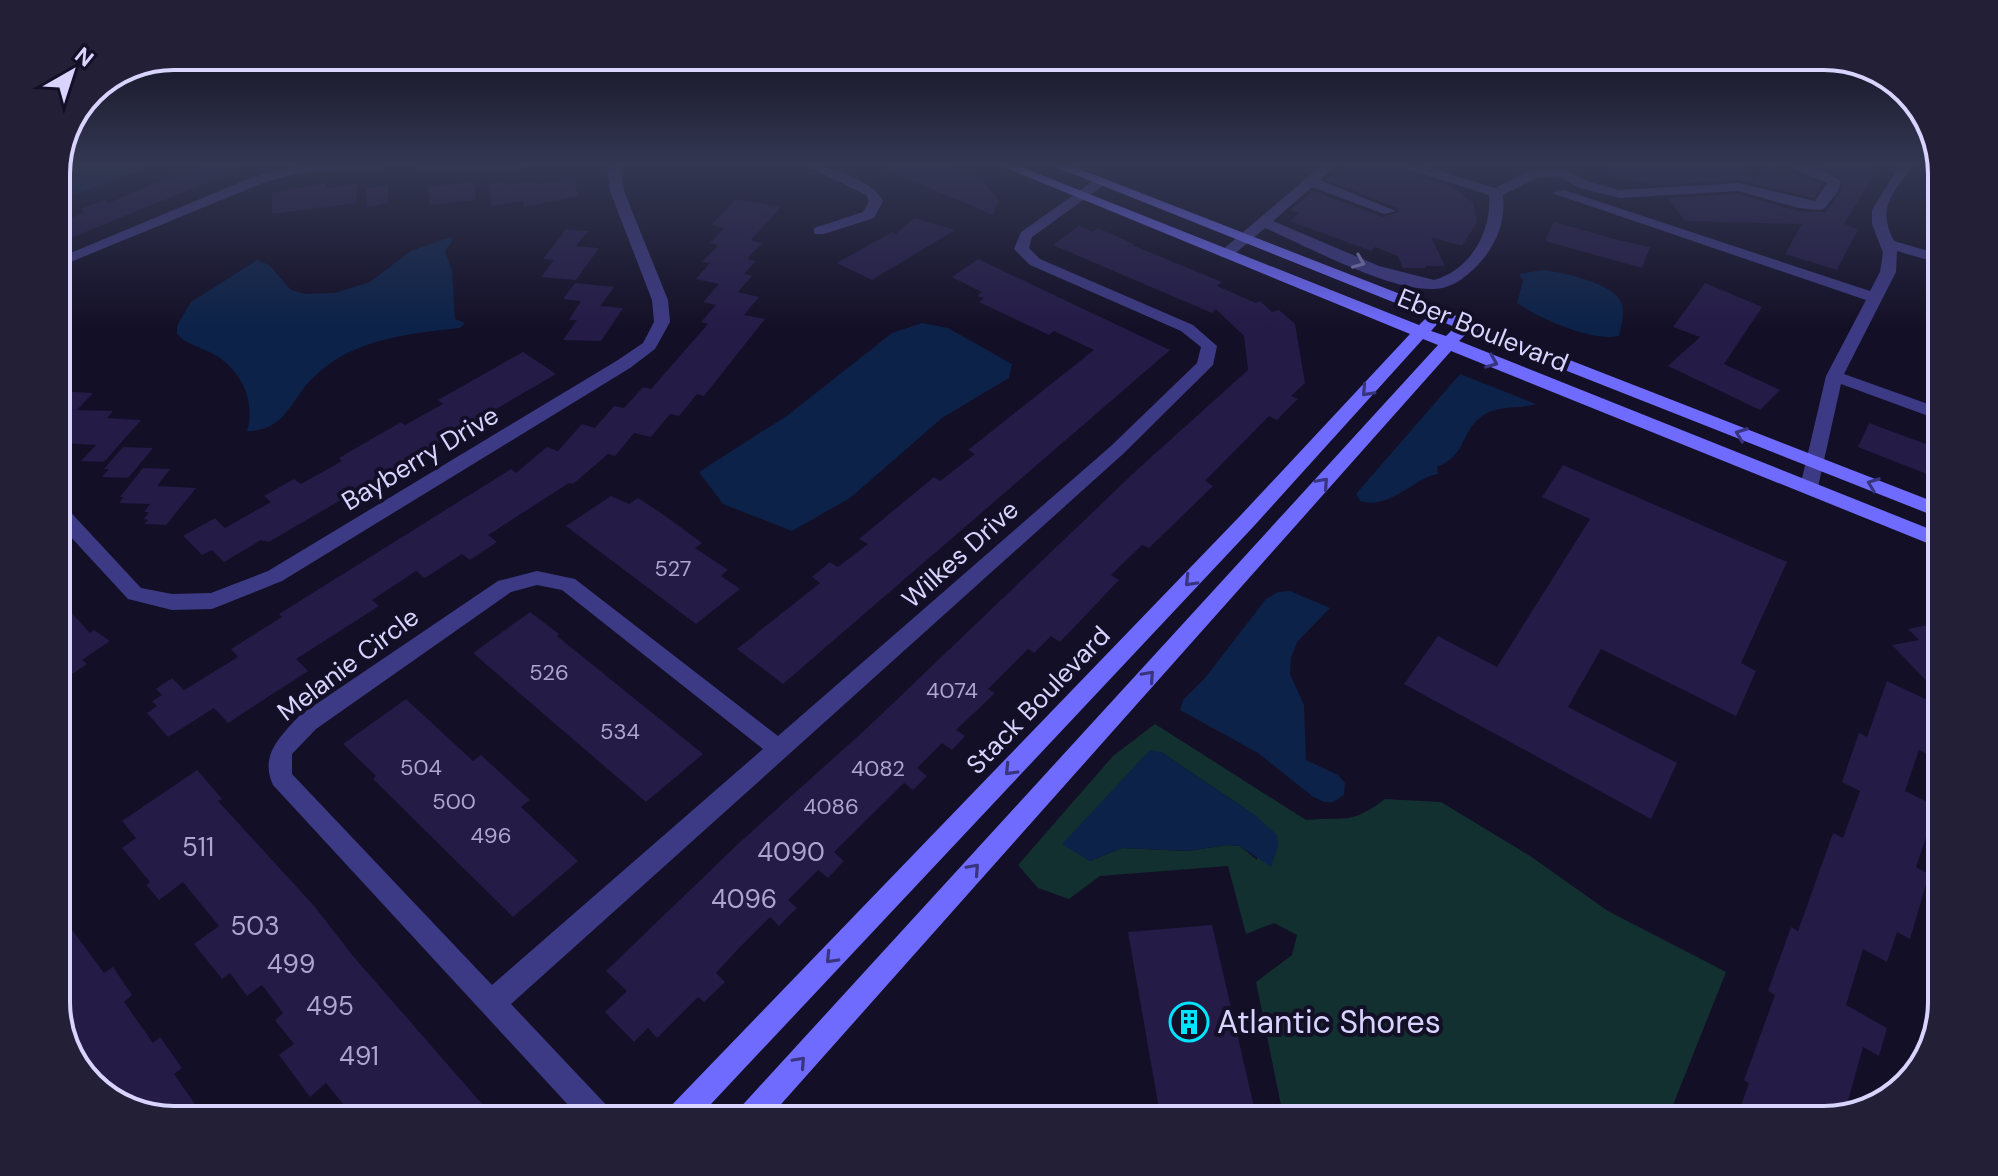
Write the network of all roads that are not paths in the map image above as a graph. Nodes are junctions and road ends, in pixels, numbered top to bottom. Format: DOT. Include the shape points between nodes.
graph roads {
  1 [pos="162,220"];
  2 [pos="628,220"];
  3 [pos="854,220"];
  4 [pos="1047,220"];
  5 [pos="1142,220"];
  6 [pos="1195,220"];
  7 [pos="1497,220"];
  8 [pos="1640,220"];
  9 [pos="1879,220"];
  10 [pos="1261,221"];
  11 [pos="819,231"];
  12 [pos="1243,239"];
  13 [pos="1890,244"];
  14 [pos="1226,254"];
  15 [pos="1928,256"];
  16 [pos="70,258"];
  17 [pos="1875,298"];
  18 [pos="1437,315"];
  19 [pos="1464,326"];
  20 [pos="1419,333"];
  21 [pos="1447,345"];
  22 [pos="1834,376"];
  23 [pos="1928,410"];
  24 [pos="1814,462"];
  25 [pos="1809,487"];
  26 [pos="1928,507"];
  27 [pos="70,524"];
  28 [pos="1928,536"];
  29 [pos="779,749"];
  30 [pos="492,1003"];
  31 [pos="588,1106"];
  32 [pos="690,1106"];
  33 [pos="761,1106"];
  1 -- 16 [label="street"];
  2 -- 27 [label="street, Bayberry Drive" via="660,300 662,322 649,346 275,576 212,601 172,602 135,594"];
  3 -- 11 [label="street"];
  4 -- 29 [label="street, Wilkes Drive" via="1026,235 1021,249 1035,262 1187,328 1209,346 1205,365 1117,450"];
  5 -- 14 [label="street, Eber Boulevard"];
  6 -- 12 [label="street, Eber Boulevard"];
  10 -- 7 [label="street, one-way" via="1402,279 1435,285 1464,272 1486,245"];
  8 -- 17 [label="street"];
  9 -- 13 [label="street"];
  10 -- 12 [label="street"];
  12 -- 14 [label="street"];
  12 -- 18 [label="street, Eber Boulevard"];
  13 -- 15 [label="street"];
  13 -- 17 [label="street" via="1892,259"];
  14 -- 20 [label="street, Eber Boulevard"];
  17 -- 22 [label="street"];
  18 -- 19 [label="street, Eber Boulevard"];
  18 -- 20 [label="street, Stack Boulevard"];
  19 -- 21 [label="street"];
  24 -- 19 [label="street, Eber Boulevard, one-way"];
  20 -- 21 [label="street, Eber Boulevard"];
  20 -- 32 [label="street, Stack Boulevard, one-way"];
  21 -- 25 [label="street, Eber Boulevard, one-way"];
  33 -- 21 [label="street, one-way"];
  22 -- 23 [label="street"];
  22 -- 24 [label="street"];
  24 -- 25 [label="street"];
  26 -- 24 [label="street, Eber Boulevard, one-way"];
  25 -- 28 [label="street, Eber Boulevard"];
  29 -- 30 [label="street, Wilkes Drive"];
  29 -- 30 [label="street, Melanie Circle" via="568,584 537,578 505,586 308,722 281,751 281,778"];
  30 -- 31 [label="street, Melanie Circle"];
}
